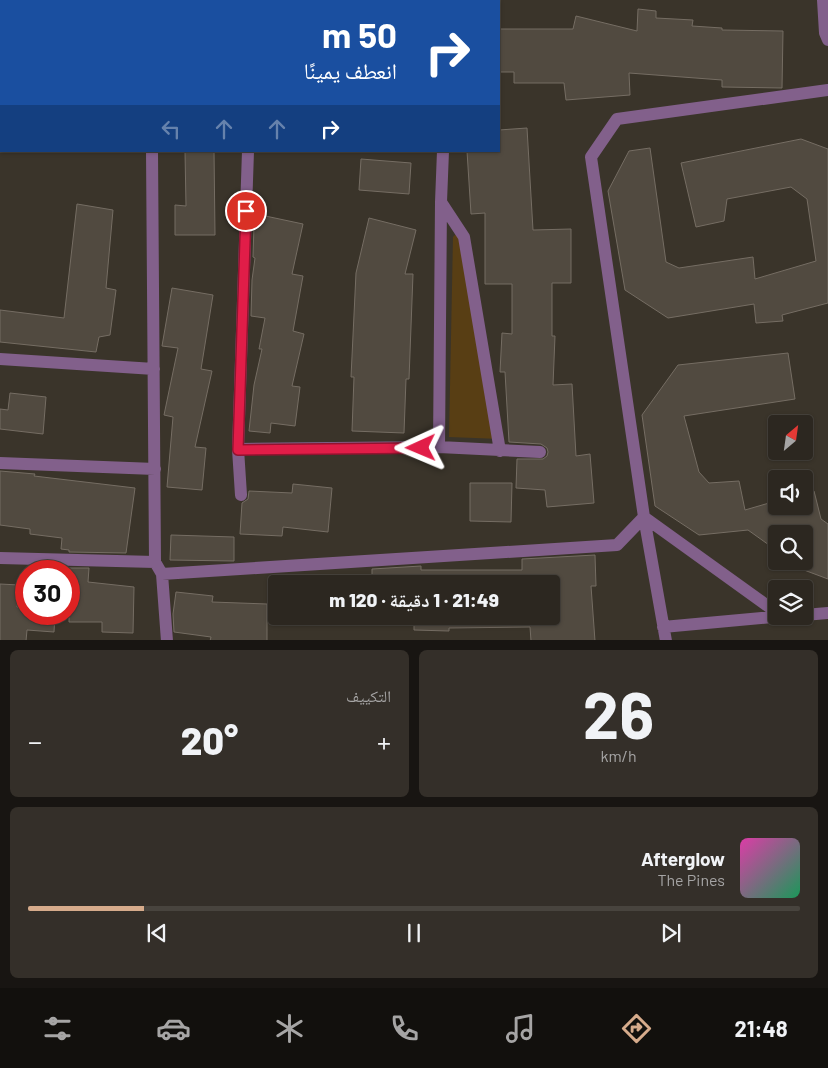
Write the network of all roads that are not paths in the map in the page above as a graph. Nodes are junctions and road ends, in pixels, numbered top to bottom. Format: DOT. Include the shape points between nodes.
graph roads {
  1 [pos="823,0"];
  2 [pos="827,36"];
  3 [pos="828,90"];
  4 [pos="152,152"];
  5 [pos="248,152"];
  6 [pos="443,152"];
  7 [pos="441,202"];
  8 [pos="0,359"];
  9 [pos="154,369"];
  10 [pos="439,448"];
  11 [pos="238,450"];
  12 [pos="500,451"];
  13 [pos="540,452"];
  14 [pos="0,463"];
  15 [pos="155,469"];
  16 [pos="241,495"];
  17 [pos="644,518"];
  18 [pos="0,558"];
  19 [pos="155,562"];
  20 [pos="162,574"];
  21 [pos="768,606"];
  22 [pos="828,612"];
  23 [pos="813,614"];
  24 [pos="768,617"];
  25 [pos="663,626"];
  26 [pos="167,640"];
  27 [pos="666,640"];
  1 -- 2 [label="street"];
  3 -- 17 [label="street" via="617,119 591,157"];
  4 -- 9 [label="street"];
  5 -- 11 [label="street"];
  6 -- 7 [label="street"];
  7 -- 10 [label="street"];
  7 -- 12 [label="street" via="464,237"];
  8 -- 9 [label="street"];
  9 -- 15 [label="street"];
  10 -- 11 [label="street"];
  10 -- 12 [label="street"];
  11 -- 16 [label="street"];
  12 -- 13 [label="street"];
  14 -- 15 [label="street"];
  15 -- 19 [label="street"];
  17 -- 20 [label="street" via="617,544"];
  17 -- 21 [label="street"];
  17 -- 25 [label="street"];
  18 -- 19 [label="street"];
  19 -- 20 [label="street"];
  20 -- 26 [label="street"];
  22 -- 23 [label="street"];
  24 -- 25 [label="street"];
  25 -- 27 [label="street"];
}
